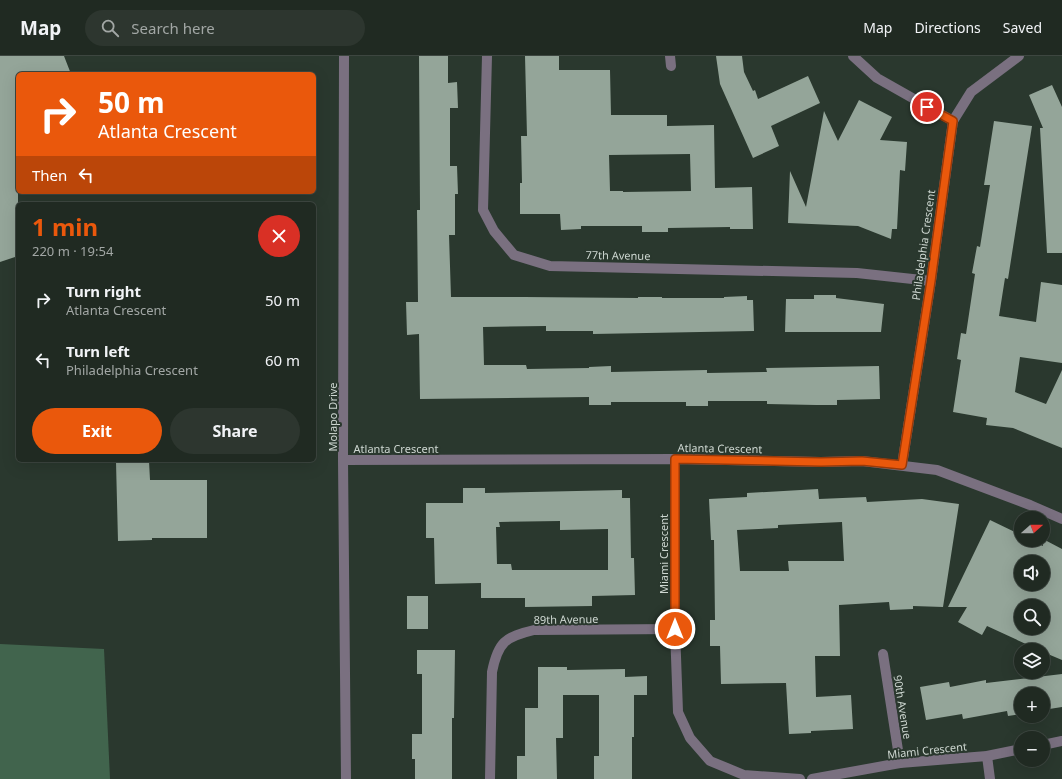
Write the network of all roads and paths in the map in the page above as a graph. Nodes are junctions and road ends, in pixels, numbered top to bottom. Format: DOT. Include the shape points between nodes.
graph roads {
  1 [pos="344,56"];
  2 [pos="487,56"];
  3 [pos="853,56"];
  4 [pos="1019,56"];
  5 [pos="953,121"];
  6 [pos="931,281"];
  7 [pos="675,459"];
  8 [pos="343,460"];
  9 [pos="902,465"];
  10 [pos="1062,519"];
  11 [pos="675,629"];
  12 [pos="883,654"];
  13 [pos="1062,741"];
  14 [pos="1050,744"];
  15 [pos="1014,750"];
  16 [pos="988,756"];
  17 [pos="900,763"];
  18 [pos="346,779"];
  19 [pos="490,779"];
  20 [pos="800,779"];
  21 [pos="812,779"];
  22 [pos="990,779"];
  1 -- 8 [label="street, Molapo Drive"];
  2 -- 6 [label="street, 77th Avenue" via="483,210 494,231 514,255 550,266 857,273"];
  3 -- 5 [label="street" via="877,78"];
  4 -- 5 [label="street, Philadelphia Crescent" via="971,92"];
  5 -- 6 [label="street, Philadelphia Crescent"];
  6 -- 9 [label="street, Philadelphia Crescent"];
  7 -- 8 [label="street, Atlanta Crescent"];
  7 -- 9 [label="street, Atlanta Crescent" via="862,461"];
  7 -- 11 [label="street, Miami Crescent"];
  8 -- 18 [label="street, Molapo Drive"];
  9 -- 10 [label="street, Atlanta Crescent" via="937,470"];
  11 -- 19 [label="street, 89th Avenue" via="534,630 516,634 504,642 495,658 492,672"];
  11 -- 20 [label="street, Miami Crescent" via="678,712 690,738 710,761 744,774"];
  12 -- 17 [label="street, 90th Avenue"];
  13 -- 14 [label="street"];
  15 -- 16 [label="street, Miami Crescent"];
  16 -- 17 [label="street, Miami Crescent"];
  16 -- 22 [label="street"];
  17 -- 21 [label="street, Miami Crescent"];
}
